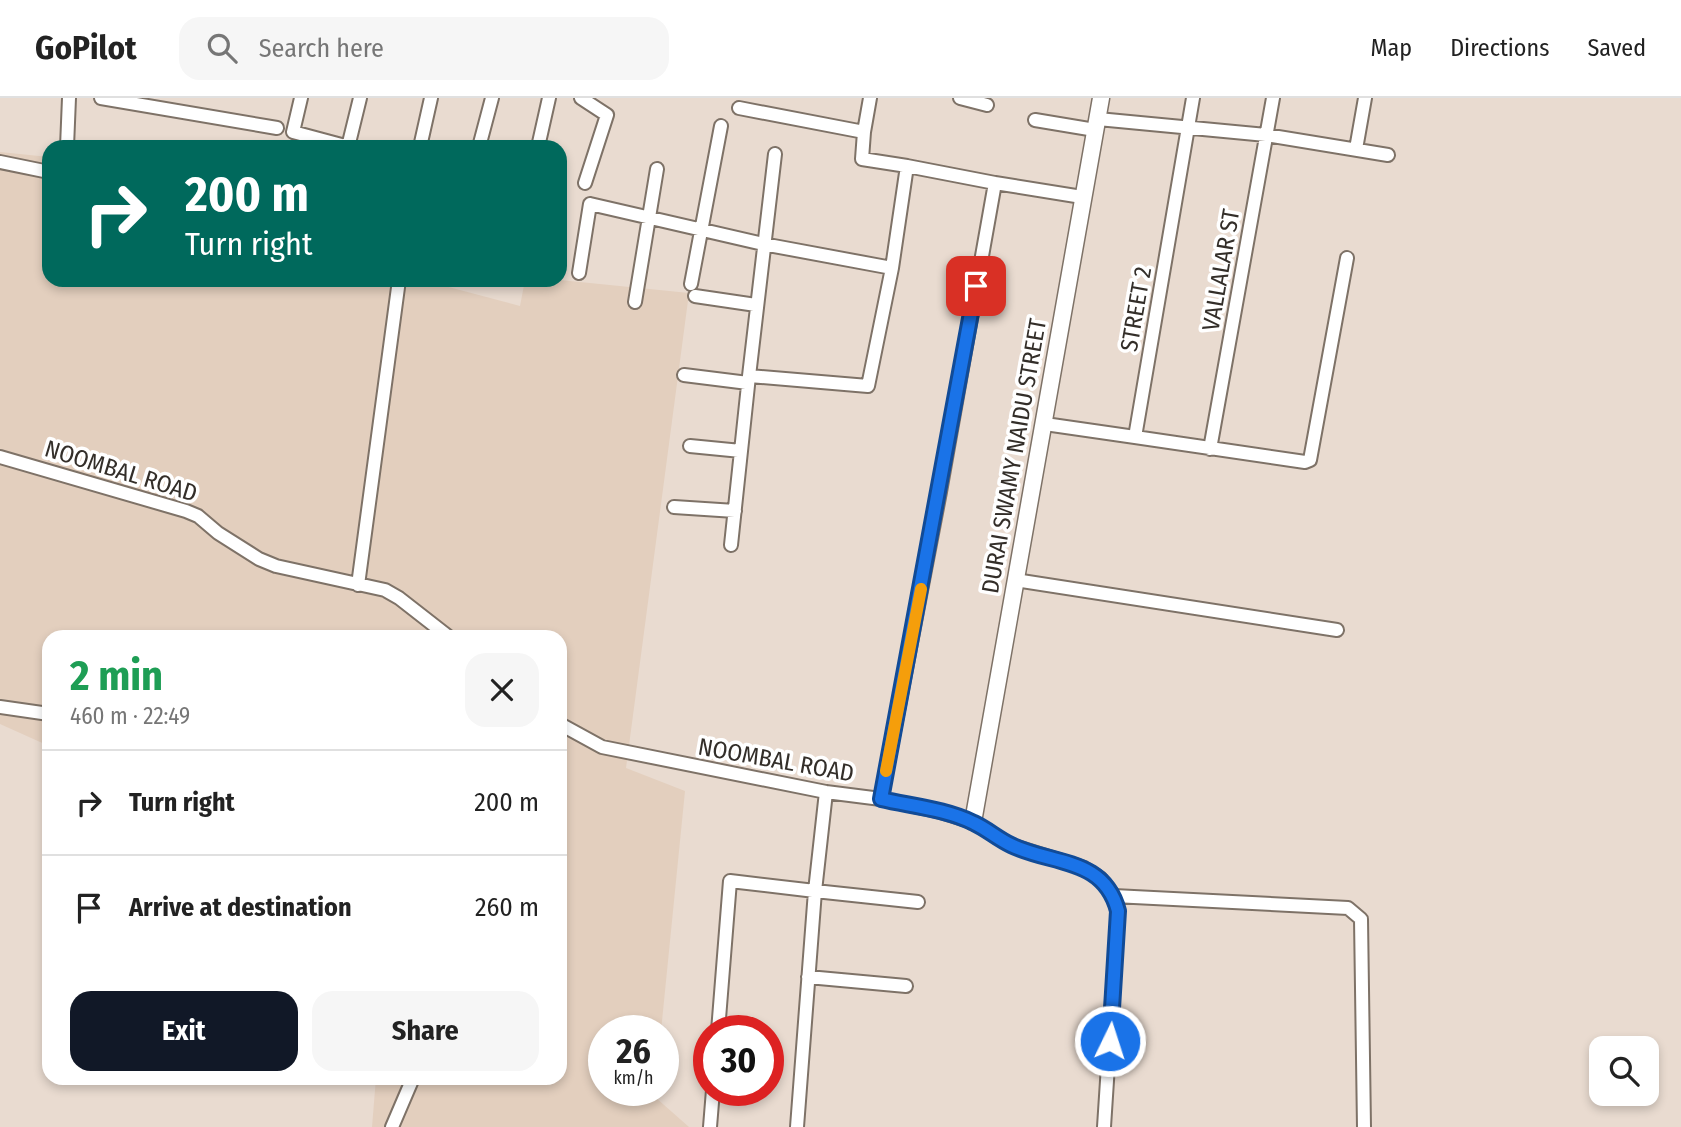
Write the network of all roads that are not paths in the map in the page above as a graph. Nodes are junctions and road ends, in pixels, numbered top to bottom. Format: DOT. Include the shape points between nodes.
graph roads {
  1 [pos="69,98"];
  2 [pos="101,98"];
  3 [pos="301,98"];
  4 [pos="360,98"];
  5 [pos="431,98"];
  6 [pos="492,98"];
  7 [pos="549,98"];
  8 [pos="870,98"];
  9 [pos="960,98"];
  10 [pos="1101,98"];
  11 [pos="1193,98"];
  12 [pos="1273,98"];
  13 [pos="1365,98"];
  14 [pos="583,99"];
  15 [pos="987,105"];
  16 [pos="739,108"];
  17 [pos="1035,120"];
  18 [pos="1096,125"];
  19 [pos="720,127"];
  20 [pos="277,128"];
  21 [pos="1188,128"];
  22 [pos="864,132"];
  23 [pos="1266,135"];
  24 [pos="67,140"];
  25 [pos="322,140"];
  26 [pos="350,140"];
  27 [pos="422,140"];
  28 [pos="482,140"];
  29 [pos="540,140"];
  30 [pos="1356,149"];
  31 [pos="775,154"];
  32 [pos="1388,155"];
  33 [pos="0,162"];
  34 [pos="907,166"];
  35 [pos="656,169"];
  36 [pos="42,171"];
  37 [pos="585,183"];
  38 [pos="995,183"];
  39 [pos="1082,198"];
  40 [pos="649,217"];
  41 [pos="701,229"];
  42 [pos="762,244"];
  43 [pos="1347,258"];
  44 [pos="892,268"];
  45 [pos="579,273"];
  46 [pos="398,287"];
  47 [pos="635,302"];
  48 [pos="756,305"];
  49 [pos="684,375"];
  50 [pos="748,379"];
  51 [pos="1045,424"];
  52 [pos="1135,437"];
  53 [pos="690,446"];
  54 [pos="1210,449"];
  55 [pos="741,451"];
  56 [pos="0,457"];
  57 [pos="674,507"];
  58 [pos="735,511"];
  59 [pos="731,545"];
  60 [pos="1015,580"];
  61 [pos="358,585"];
  62 [pos="440,630"];
  63 [pos="1338,630"];
  64 [pos="0,707"];
  65 [pos="42,713"];
  66 [pos="567,728"];
  67 [pos="826,792"];
  68 [pos="881,799"];
  69 [pos="973,822"];
  70 [pos="815,891"];
  71 [pos="1114,896"];
  72 [pos="918,902"];
  73 [pos="808,977"];
  74 [pos="906,986"];
  75 [pos="719,1015"];
  76 [pos="410,1085"];
  77 [pos="712,1106"];
  78 [pos="392,1127"];
  79 [pos="710,1127"];
  80 [pos="797,1127"];
  81 [pos="1104,1127"];
  82 [pos="1364,1127"];
  1 -- 24 [label="street"];
  2 -- 20 [label="street"];
  3 -- 25 [label="street" via="293,132"];
  4 -- 26 [label="street"];
  5 -- 27 [label="street"];
  6 -- 28 [label="street"];
  7 -- 29 [label="street"];
  8 -- 22 [label="street"];
  9 -- 15 [label="street"];
  10 -- 18 [label="street, DURAI SWAMY NAIDU STREET"];
  11 -- 21 [label="street, STREET 2"];
  12 -- 23 [label="street, VALLALAR ST"];
  13 -- 30 [label="street"];
  14 -- 37 [label="street" via="607,115"];
  16 -- 22 [label="street"];
  17 -- 18 [label="street"];
  18 -- 21 [label="street"];
  18 -- 39 [label="street, DURAI SWAMY NAIDU STREET"];
  19 -- 41 [label="street"];
  21 -- 23 [label="street"];
  21 -- 52 [label="street, STREET 2"];
  22 -- 34 [label="street" via="862,159"];
  23 -- 30 [label="street"];
  23 -- 54 [label="street, VALLALAR ST"];
  30 -- 32 [label="street"];
  31 -- 42 [label="street"];
  33 -- 36 [label="street"];
  34 -- 38 [label="street"];
  34 -- 44 [label="street"];
  35 -- 40 [label="street"];
  38 -- 39 [label="street"];
  38 -- 68 [label="street"];
  39 -- 51 [label="street, DURAI SWAMY NAIDU STREET"];
  40 -- 41 [label="street"];
  40 -- 45 [label="street" via="590,204"];
  40 -- 47 [label="street"];
  41 -- 42 [label="street"];
  41 -- 48 [label="street" via="693,290"];
  42 -- 44 [label="street"];
  42 -- 48 [label="street"];
  43 -- 54 [label="street" via="1310,460"];
  44 -- 50 [label="street" via="868,386"];
  46 -- 61 [label="street"];
  48 -- 50 [label="street"];
  49 -- 50 [label="street"];
  50 -- 55 [label="street"];
  51 -- 52 [label="street"];
  51 -- 60 [label="street, DURAI SWAMY NAIDU STREET"];
  52 -- 54 [label="street"];
  53 -- 55 [label="street"];
  55 -- 58 [label="street"];
  56 -- 61 [label="street, NOOMBAL ROAD" via="186,511 259,559"];
  57 -- 58 [label="street"];
  58 -- 59 [label="street"];
  60 -- 63 [label="street"];
  60 -- 69 [label="street, DURAI SWAMY NAIDU STREET"];
  61 -- 62 [label="street, NOOMBAL ROAD" via="399,598"];
  64 -- 65 [label="street"];
  66 -- 67 [label="street, NOOMBAL ROAD" via="602,747"];
  67 -- 68 [label="street, NOOMBAL ROAD"];
  67 -- 70 [label="street"];
  68 -- 69 [label="street, NOOMBAL ROAD"];
  69 -- 71 [label="street, NOOMBAL ROAD" via="1011,845 1084,868 1100,878"];
  70 -- 72 [label="street"];
  70 -- 73 [label="street"];
  70 -- 75 [label="street" via="730,881"];
  71 -- 81 [label="street" via="1118,911"];
  71 -- 82 [label="street" via="1348,908 1361,919"];
  73 -- 74 [label="street"];
  73 -- 80 [label="street"];
  76 -- 78 [label="street"];
  77 -- 79 [label="street"];
}
